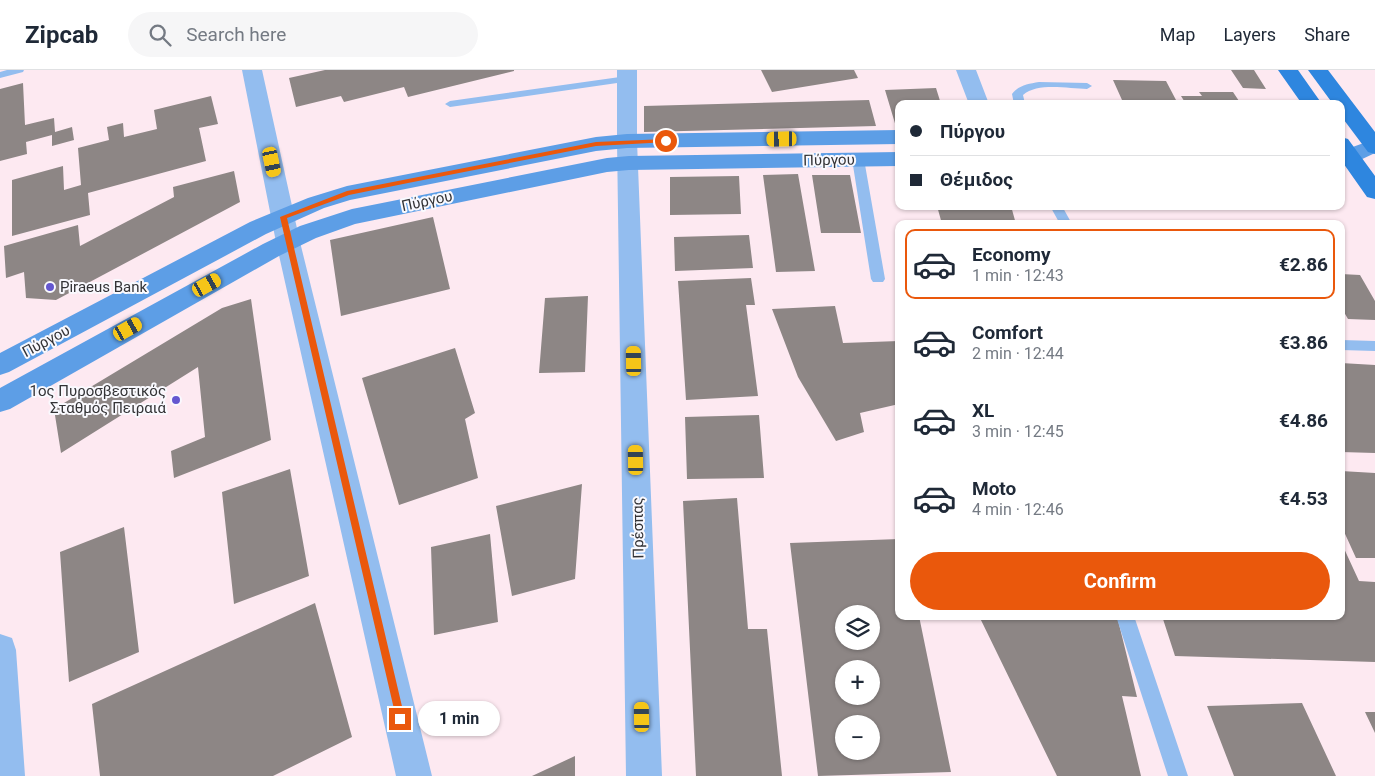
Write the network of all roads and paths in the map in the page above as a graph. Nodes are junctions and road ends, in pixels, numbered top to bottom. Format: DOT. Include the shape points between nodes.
graph roads {
  1 [pos="19,70"];
  2 [pos="253,70"];
  3 [pos="966,70"];
  4 [pos="1288,70"];
  5 [pos="1318,70"];
  6 [pos="627,74"];
  7 [pos="0,75"];
  8 [pos="1087,86"];
  9 [pos="977,100"];
  10 [pos="1019,100"];
  11 [pos="1309,100"];
  12 [pos="1340,100"];
  13 [pos="450,104"];
  14 [pos="1345,106"];
  15 [pos="1345,136"];
  16 [pos="895,137"];
  17 [pos="1375,146"];
  18 [pos="628,152"];
  19 [pos="1345,152"];
  20 [pos="1345,153"];
  21 [pos="858,159"];
  22 [pos="895,159"];
  23 [pos="1375,192"];
  24 [pos="286,229"];
  25 [pos="878,279"];
  26 [pos="1345,345"];
  27 [pos="1375,346"];
  28 [pos="0,365"];
  29 [pos="0,401"];
  30 [pos="1126,620"];
  31 [pos="0,650"];
  32 [pos="8,776"];
  33 [pos="414,776"];
  34 [pos="644,776"];
  35 [pos="1178,776"];
  1 -- 7 [label="lane"];
  2 -- 24 [label="street"];
  3 -- 9 [label="street"];
  4 -- 11 [label="main road"];
  5 -- 12 [label="main road"];
  6 -- 13 [label="lane"];
  6 -- 18 [label="street, Πρέσπας"];
  8 -- 10 [label="lane" via="1031,85 1021,89 1017,94"];
  14 -- 17 [label="main road"];
  15 -- 17 [label="street"];
  16 -- 18 [label="street, Πύργου"];
  17 -- 19 [label="street"];
  18 -- 21 [label="street, Πύργου"];
  18 -- 24 [label="street, Πύργου" via="607,165 352,217 308,232"];
  18 -- 34 [label="street, Πρέσπας"];
  20 -- 23 [label="main road"];
  21 -- 22 [label="street, Πύργου"];
  21 -- 25 [label="lane"];
  24 -- 28 [label="street, Πύργου" via="258,228"];
  24 -- 29 [label="street, Πύργου"];
  24 -- 33 [label="street"];
  26 -- 27 [label="lane"];
  30 -- 35 [label="lane"];
  31 -- 32 [label="street"];
}
